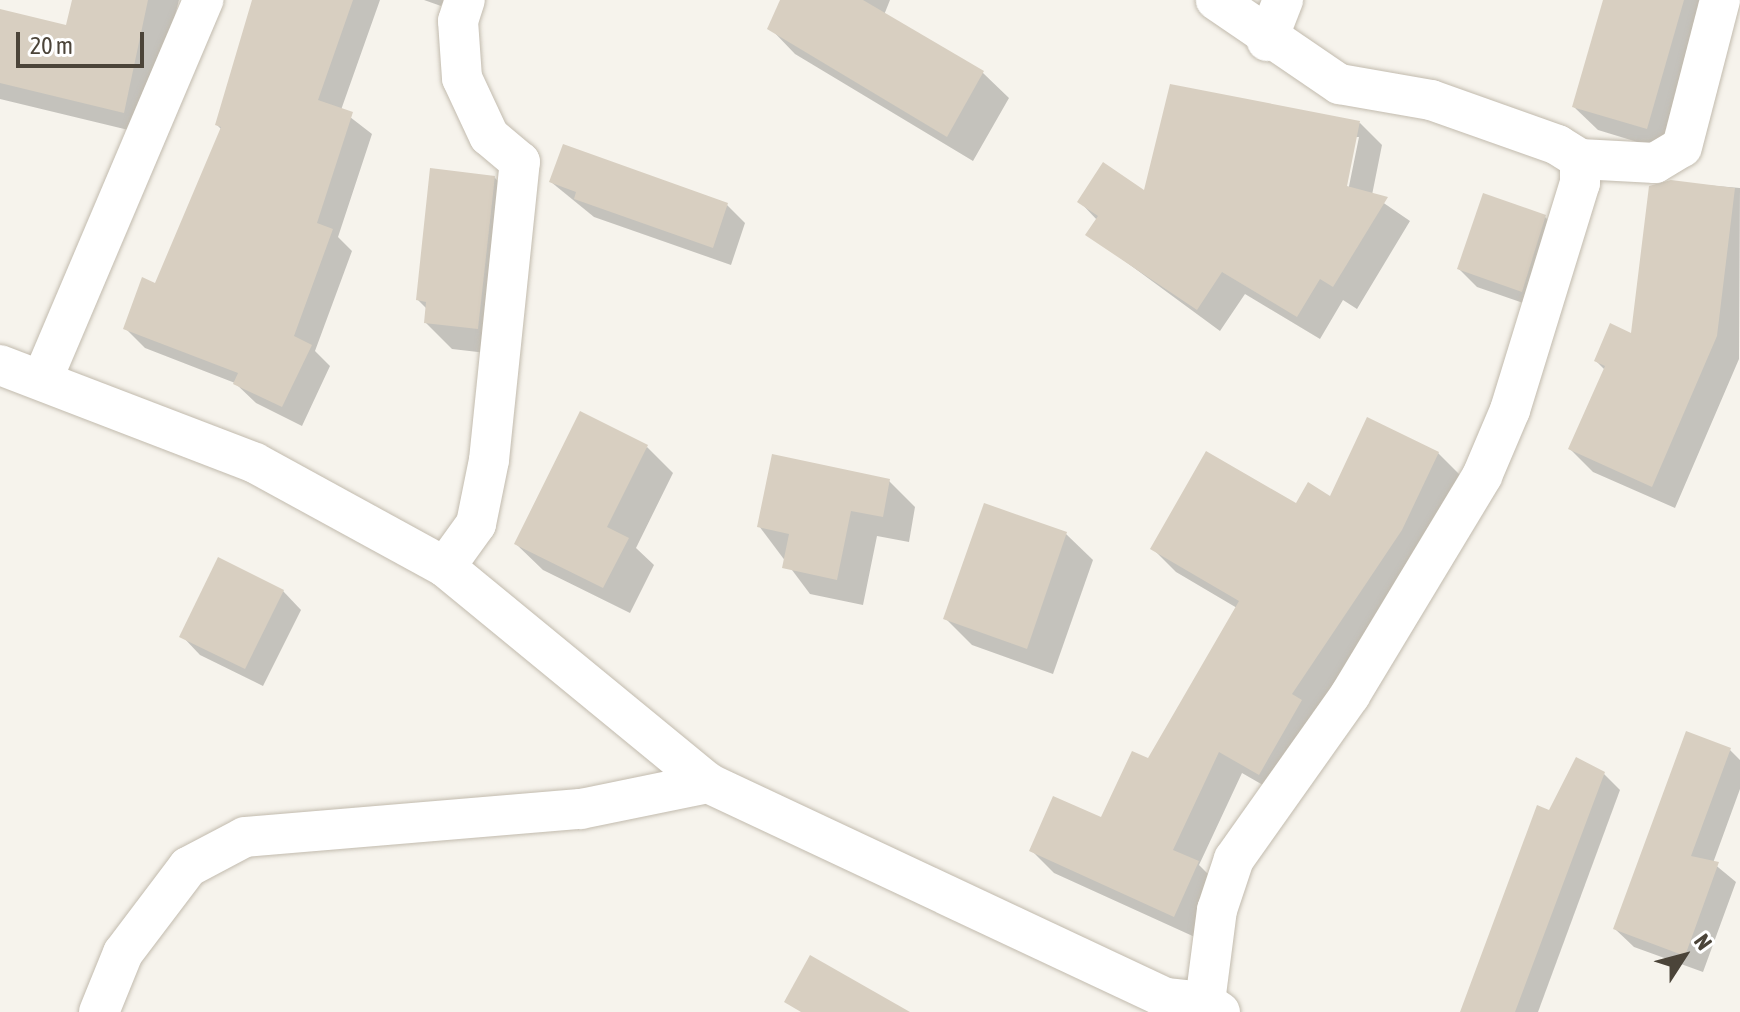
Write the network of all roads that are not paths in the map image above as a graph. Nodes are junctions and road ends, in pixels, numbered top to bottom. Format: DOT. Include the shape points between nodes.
graph roads {
  1 [pos="203,0"];
  2 [pos="465,0"];
  3 [pos="1216,0"];
  4 [pos="1283,0"];
  5 [pos="1720,0"];
  6 [pos="1267,41"];
  7 [pos="1580,159"];
  8 [pos="0,365"];
  9 [pos="42,380"];
  10 [pos="445,567"];
  11 [pos="708,783"];
  12 [pos="1213,1007"];
  13 [pos="99,1012"];
  1 -- 9 [label="street"];
  2 -- 10 [label="street" via="458,21 462,78 489,136 520,162 489,460 476,524"];
  3 -- 6 [label="street"];
  4 -- 6 [label="street"];
  5 -- 7 [label="street" via="1682,147 1655,163"];
  6 -- 7 [label="street" via="1339,84 1431,100"];
  7 -- 12 [label="street" via="1580,183 1520,379 1482,476 1350,695 1234,859 1217,910"];
  8 -- 9 [label="street"];
  9 -- 10 [label="street" via="255,463"];
  10 -- 11 [label="street"];
  11 -- 12 [label="street" via="1166,998"];
  11 -- 13 [label="street" via="581,809 245,837 188,867 123,953"];
}
